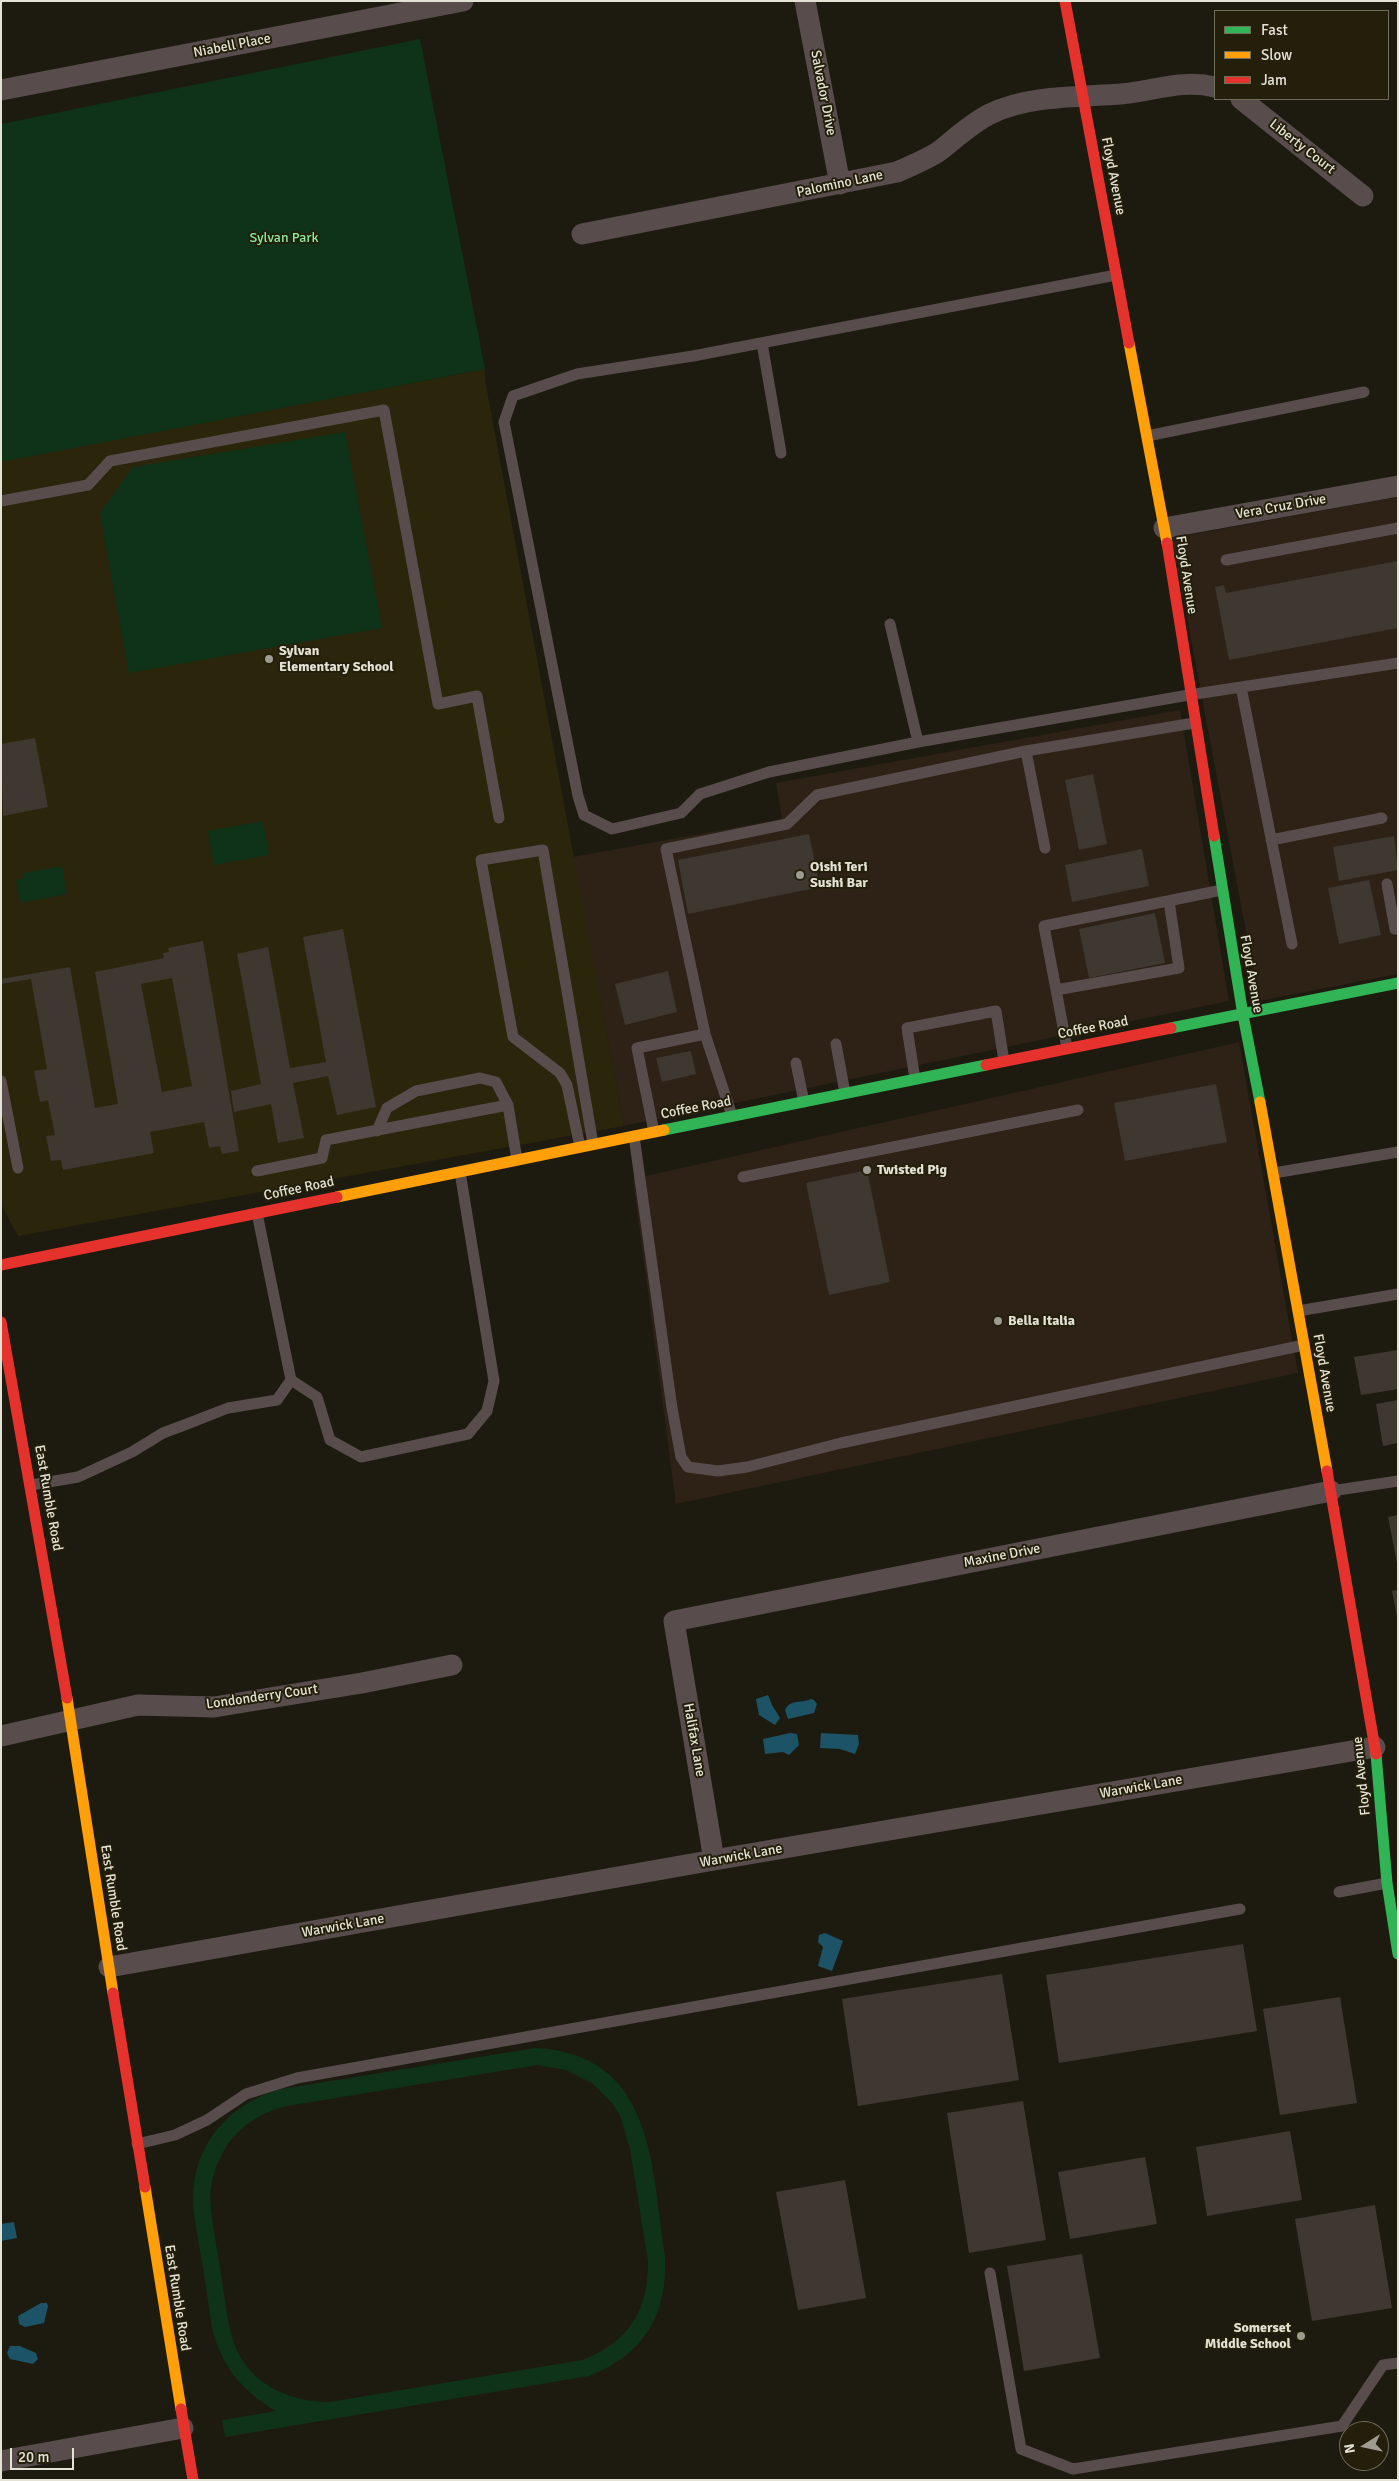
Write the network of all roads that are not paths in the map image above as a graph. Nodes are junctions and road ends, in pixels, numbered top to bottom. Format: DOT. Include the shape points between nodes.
graph roads {
  1 [pos="463,1"];
  2 [pos="805,1"];
  3 [pos="1065,1"];
  4 [pos="1214,87"];
  5 [pos="1,90"];
  6 [pos="1082,95"];
  7 [pos="1242,100"];
  8 [pos="840,184"];
  9 [pos="1363,196"];
  10 [pos="582,234"];
  11 [pos="1116,275"];
  12 [pos="762,343"];
  13 [pos="1364,392"];
  14 [pos="1147,436"];
  15 [pos="781,453"];
  16 [pos="1398,486"];
  17 [pos="1,501"];
  18 [pos="1164,528"];
  19 [pos="1398,528"];
  20 [pos="1226,560"];
  21 [pos="890,624"];
  22 [pos="1398,664"];
  23 [pos="1241,687"];
  24 [pos="1190,695"];
  25 [pos="1194,723"];
  26 [pos="918,742"];
  27 [pos="1026,751"];
  28 [pos="499,818"];
  29 [pos="1382,818"];
  30 [pos="1271,840"];
  31 [pos="1045,848"];
  32 [pos="1386,884"];
  33 [pos="1222,890"];
  34 [pos="1169,901"];
  35 [pos="1398,929"];
  36 [pos="1292,944"];
  37 [pos="1398,983"];
  38 [pos="1056,990"];
  39 [pos="1243,1015"];
  40 [pos="705,1034"];
  41 [pos="836,1044"];
  42 [pos="1067,1048"];
  43 [pos="1004,1061"];
  44 [pos="796,1063"];
  45 [pos="915,1079"];
  46 [pos="1,1081"];
  47 [pos="845,1093"];
  48 [pos="804,1102"];
  49 [pos="508,1106"];
  50 [pos="1078,1110"];
  51 [pos="732,1116"];
  52 [pos="378,1131"];
  53 [pos="654,1132"];
  54 [pos="634,1136"];
  55 [pos="593,1144"];
  56 [pos="580,1147"];
  57 [pos="1398,1152"];
  58 [pos="517,1160"];
  59 [pos="18,1168"];
  60 [pos="257,1171"];
  61 [pos="460,1172"];
  62 [pos="1274,1173"];
  63 [pos="743,1178"];
  64 [pos="257,1213"];
  65 [pos="1,1265"];
  66 [pos="1398,1294"];
  67 [pos="1298,1311"];
  68 [pos="1,1322"];
  69 [pos="1304,1345"];
  70 [pos="291,1380"];
  71 [pos="1398,1481"];
  72 [pos="31,1485"];
  73 [pos="1331,1491"];
  74 [pos="674,1621"];
  75 [pos="452,1665"];
  76 [pos="71,1719"];
  77 [pos="1,1736"];
  78 [pos="1375,1747"];
  79 [pos="714,1860"];
  80 [pos="1387,1884"];
  81 [pos="1339,1892"];
  82 [pos="1240,1909"];
  83 [pos="1396,1931"];
  84 [pos="1398,1954"];
  85 [pos="109,1968"];
  86 [pos="137,2144"];
  87 [pos="990,2273"];
  88 [pos="1398,2363"];
  89 [pos="183,2428"];
  90 [pos="1,2461"];
  91 [pos="192,2480"];
  1 -- 5 [label="street, Niabell Place"];
  2 -- 8 [label="street, Salvador Drive"];
  3 -- 6 [label="street, Floyd Avenue"];
  4 -- 6 [label="street" via="1186,83 1122,94"];
  6 -- 8 [label="street, Palomino Lane" via="1016,104 991,113 913,165 897,172"];
  6 -- 11 [label="street, Floyd Avenue"];
  7 -- 9 [label="street, Liberty Court"];
  8 -- 10 [label="street, Palomino Lane"];
  11 -- 12 [label="lane"];
  11 -- 14 [label="street, Floyd Avenue"];
  12 -- 15 [label="lane"];
  12 -- 26 [label="lane" via="577,374 513,396 504,422 584,815 612,829 681,813 700,794 752,777"];
  13 -- 14 [label="lane"];
  14 -- 18 [label="street, Floyd Avenue"];
  16 -- 18 [label="street, Vera Cruz Drive"];
  17 -- 28 [label="lane" via="88,486 110,461 384,410 438,704 477,696"];
  18 -- 24 [label="street, Floyd Avenue"];
  19 -- 20 [label="lane"];
  21 -- 26 [label="lane"];
  22 -- 23 [label="lane"];
  23 -- 24 [label="lane"];
  23 -- 30 [label="lane"];
  24 -- 25 [label="street, Floyd Avenue"];
  24 -- 26 [label="lane"];
  25 -- 27 [label="lane"];
  25 -- 33 [label="street, Floyd Avenue"];
  27 -- 31 [label="lane"];
  27 -- 40 [label="lane" via="817,795 787,824 666,849"];
  29 -- 30 [label="lane"];
  30 -- 36 [label="lane"];
  32 -- 35 [label="lane" via="1395,929"];
  33 -- 34 [label="lane"];
  33 -- 39 [label="street, Floyd Avenue"];
  34 -- 38 [label="lane" via="1044,926"];
  34 -- 38 [label="lane" via="1179,968"];
  37 -- 39 [label="street, Coffee Road"];
  38 -- 42 [label="lane"];
  39 -- 42 [label="street, Coffee Road"];
  39 -- 62 [label="street, Floyd Avenue"];
  40 -- 51 [label="lane"];
  40 -- 53 [label="lane" via="637,1048"];
  41 -- 47 [label="lane"];
  42 -- 43 [label="street, Coffee Road"];
  43 -- 45 [label="street, Coffee Road"];
  43 -- 45 [label="lane" via="996,1011 907,1028"];
  44 -- 48 [label="lane"];
  45 -- 47 [label="street, Coffee Road"];
  46 -- 59 [label="lane"];
  47 -- 48 [label="street, Coffee Road"];
  48 -- 51 [label="street, Coffee Road"];
  49 -- 52 [label="lane"];
  49 -- 52 [label="lane" via="496,1082 480,1078 416,1092 387,1108"];
  49 -- 58 [label="lane"];
  50 -- 63 [label="lane"];
  51 -- 53 [label="street, Coffee Road"];
  52 -- 60 [label="lane" via="326,1140 322,1158"];
  53 -- 54 [label="street, Coffee Road"];
  54 -- 55 [label="street, Coffee Road"];
  54 -- 69 [label="lane" via="672,1408 681,1457 688,1467 718,1471 747,1467 841,1443"];
  55 -- 56 [label="street, Coffee Road"];
  55 -- 56 [label="lane" via="543,850 481,860 513,1037 560,1073 567,1085"];
  56 -- 58 [label="street, Coffee Road"];
  57 -- 62 [label="lane"];
  58 -- 61 [label="street, Coffee Road"];
  61 -- 64 [label="street, Coffee Road"];
  61 -- 70 [label="lane" via="494,1381 487,1411 468,1434 361,1457 330,1440 317,1397"];
  62 -- 67 [label="street, Floyd Avenue"];
  64 -- 65 [label="street, Coffee Road"];
  64 -- 70 [label="lane"];
  66 -- 67 [label="lane"];
  67 -- 69 [label="street, Floyd Avenue"];
  68 -- 72 [label="street, East Rumble Road"];
  69 -- 73 [label="street, Floyd Avenue"];
  70 -- 72 [label="lane" via="277,1400 228,1408 163,1433 132,1452 78,1477"];
  71 -- 73 [label="lane"];
  72 -- 76 [label="street, East Rumble Road"];
  73 -- 74 [label="street, Maxine Drive"];
  73 -- 78 [label="street, Floyd Avenue"];
  74 -- 79 [label="street, Halifax Lane"];
  75 -- 76 [label="street, Londonderry Court" via="214,1707 138,1704"];
  76 -- 77 [label="street, Londonderry Court"];
  76 -- 85 [label="street, East Rumble Road"];
  78 -- 79 [label="street, Warwick Lane"];
  78 -- 80 [label="street, Floyd Avenue"];
  79 -- 85 [label="street, Warwick Lane"];
  80 -- 81 [label="lane"];
  80 -- 83 [label="street, Floyd Avenue"];
  82 -- 86 [label="lane" via="297,2078 246,2094 207,2120 175,2135"];
  83 -- 84 [label="street, Floyd Avenue"];
  85 -- 86 [label="street, East Rumble Road"];
  86 -- 89 [label="street, East Rumble Road"];
  87 -- 88 [label="lane" via="1021,2449 1073,2469 1342,2426 1383,2365"];
  89 -- 90 [label="street"];
  89 -- 91 [label="street, East Rumble Road"];
}
